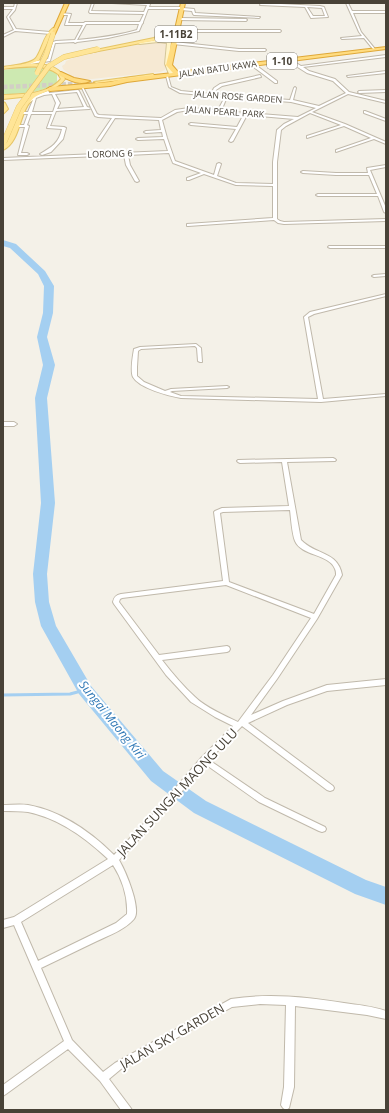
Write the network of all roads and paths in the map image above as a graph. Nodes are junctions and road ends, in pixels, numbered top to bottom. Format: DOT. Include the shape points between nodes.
graph roads {
  1 [pos="16,3"];
  2 [pos="66,3"];
  3 [pos="93,3"];
  4 [pos="113,3"];
  5 [pos="347,3"];
  6 [pos="261,4"];
  7 [pos="273,4"];
  8 [pos="182,7"];
  9 [pos="306,7"];
  10 [pos="3,8"];
  11 [pos="15,8"];
  12 [pos="148,8"];
  13 [pos="352,12"];
  14 [pos="386,12"];
  15 [pos="146,13"];
  16 [pos="62,14"];
  17 [pos="3,17"];
  18 [pos="8,17"];
  19 [pos="259,17"];
  20 [pos="179,19"];
  21 [pos="246,20"];
  22 [pos="142,23"];
  23 [pos="83,24"];
  24 [pos="15,30"];
  25 [pos="176,30"];
  26 [pos="280,31"];
  27 [pos="53,32"];
  28 [pos="3,36"];
  29 [pos="342,38"];
  30 [pos="364,38"];
  31 [pos="167,41"];
  32 [pos="75,42"];
  33 [pos="174,42"];
  34 [pos="140,43"];
  35 [pos="127,45"];
  36 [pos="374,48"];
  37 [pos="385,48"];
  38 [pos="265,50"];
  39 [pos="386,56"];
  40 [pos="289,60"];
  41 [pos="31,63"];
  42 [pos="252,64"];
  43 [pos="14,66"];
  44 [pos="300,67"];
  45 [pos="3,68"];
  46 [pos="200,69"];
  47 [pos="172,72"];
  48 [pos="386,72"];
  49 [pos="60,73"];
  50 [pos="153,75"];
  51 [pos="260,76"];
  52 [pos="348,76"];
  53 [pos="127,80"];
  54 [pos="276,82"];
  55 [pos="82,87"];
  56 [pos="295,88"];
  57 [pos="49,91"];
  58 [pos="386,91"];
  59 [pos="350,92"];
  60 [pos="212,96"];
  61 [pos="3,97"];
  62 [pos="226,97"];
  63 [pos="35,98"];
  64 [pos="291,101"];
  65 [pos="386,102"];
  66 [pos="3,104"];
  67 [pos="26,104"];
  68 [pos="318,107"];
  69 [pos="86,108"];
  70 [pos="93,108"];
  71 [pos="219,111"];
  72 [pos="3,112"];
  73 [pos="55,112"];
  74 [pos="310,112"];
  75 [pos="365,112"];
  76 [pos="21,113"];
  77 [pos="30,113"];
  78 [pos="246,113"];
  79 [pos="114,117"];
  80 [pos="298,118"];
  81 [pos="160,119"];
  82 [pos="386,120"];
  83 [pos="190,124"];
  84 [pos="344,125"];
  85 [pos="15,126"];
  86 [pos="26,126"];
  87 [pos="237,128"];
  88 [pos="3,129"];
  89 [pos="163,131"];
  90 [pos="146,132"];
  91 [pos="308,136"];
  92 [pos="62,138"];
  93 [pos="138,138"];
  94 [pos="165,138"];
  95 [pos="374,138"];
  96 [pos="99,140"];
  97 [pos="231,141"];
  98 [pos="385,141"];
  99 [pos="3,145"];
  100 [pos="53,150"];
  101 [pos="337,151"];
  102 [pos="170,152"];
  103 [pos="126,154"];
  104 [pos="49,157"];
  105 [pos="3,158"];
  106 [pos="219,164"];
  107 [pos="386,166"];
  108 [pos="303,172"];
  109 [pos="203,173"];
  110 [pos="370,174"];
  111 [pos="215,177"];
  112 [pos="188,179"];
  113 [pos="137,181"];
  114 [pos="274,185"];
  115 [pos="318,195"];
  116 [pos="379,195"];
  117 [pos="386,212"];
  118 [pos="275,219"];
  119 [pos="386,220"];
  120 [pos="188,225"];
  121 [pos="386,246"];
  122 [pos="330,247"];
  123 [pos="386,275"];
  124 [pos="374,276"];
  125 [pos="386,295"];
  126 [pos="200,361"];
  127 [pos="227,387"];
  128 [pos="164,393"];
  129 [pos="386,395"];
  130 [pos="321,400"];
  131 [pos="3,424"];
  132 [pos="14,424"];
  133 [pos="333,460"];
  134 [pos="240,461"];
  135 [pos="284,461"];
  136 [pos="291,508"];
  137 [pos="226,583"];
  138 [pos="315,617"];
  139 [pos="227,649"];
  140 [pos="158,658"];
  141 [pos="386,682"];
  142 [pos="240,724"];
  143 [pos="204,760"];
  144 [pos="330,788"];
  145 [pos="3,808"];
  146 [pos="322,829"];
  147 [pos="114,860"];
  148 [pos="16,920"];
  149 [pos="3,924"];
  150 [pos="36,966"];
  151 [pos="292,1002"];
  152 [pos="386,1015"];
  153 [pos="69,1043"];
  154 [pos="103,1078"];
  155 [pos="3,1091"];
  156 [pos="286,1105"];
  157 [pos="127,1110"];
  1 -- 11 [label="street"];
  2 -- 16 [label="highway"];
  3 -- 15 [label="street" via="90,12"];
  4 -- 12 [label="street" via="149,4"];
  5 -- 13 [label="street"];
  6 -- 7 [label="street"];
  7 -- 9 [label="street"];
  8 -- 12 [label="street"];
  8 -- 19 [label="street" via="194,10 194,14"];
  8 -- 20 [label="highway, 1-11B2"];
  9 -- 9 [label="street" via="312,17 327,17 322,8"];
  10 -- 11 [label="street"];
  11 -- 18 [label="street"];
  12 -- 15 [label="street"];
  13 -- 14 [label="street"];
  13 -- 30 [label="street"];
  15 -- 22 [label="street"];
  16 -- 23 [label="street" via="70,14 66,24"];
  16 -- 27 [label="highway"];
  17 -- 18 [label="street"];
  18 -- 24 [label="street"];
  20 -- 21 [label="street"];
  20 -- 25 [label="highway, 1-11B2"];
  22 -- 23 [label="street"];
  22 -- 32 [label="street" via="138,30 133,32"];
  23 -- 32 [label="street"];
  24 -- 27 [label="street"];
  24 -- 28 [label="street"];
  25 -- 26 [label="street"];
  25 -- 33 [label="highway, 1-11B2"];
  25 -- 34 [label="main road"];
  27 -- 41 [label="main road" via="39,58"];
  27 -- 88 [label="main road, bridge" via="43,63"];
  29 -- 30 [label="street"];
  30 -- 36 [label="street"];
  31 -- 33 [label="highway" via="162,39 168,37"];
  31 -- 34 [label="main road"];
  31 -- 47 [label="main road" via="170,43 167,60"];
  32 -- 41 [label="street" via="54,43 49,60"];
  33 -- 38 [label="street"];
  33 -- 47 [label="highway, 1-11B2"];
  34 -- 35 [label="main road"];
  35 -- 49 [label="main road" via="67,57 56,65"];
  35 -- 99 [label="main road, bridge" via="64,57 49,66 19,107"];
  36 -- 37 [label="highway, JALAN BATU KAWA / 1-10"];
  36 -- 46 [label="highway, JALAN BATU KAWA / 1-10"];
  37 -- 40 [label="highway, JALAN BATU KAWA / 1-10"];
  39 -- 44 [label="street"];
  40 -- 42 [label="highway, JALAN BATU KAWA / 1-10"];
  40 -- 44 [label="street"];
  41 -- 43 [label="main road"];
  42 -- 47 [label="highway, JALAN BATU KAWA / 1-10"];
  42 -- 54 [label="street"];
  43 -- 45 [label="main road"];
  43 -- 49 [label="main road" via="41,66"];
  44 -- 59 [label="street" via="334,80"];
  46 -- 47 [label="highway, JALAN BATU KAWA / 1-10"];
  46 -- 47 [label="highway" via="182,68"];
  47 -- 50 [label="highway, JALAN BATU KAWA / 1-10"];
  47 -- 53 [label="highway, JALAN BATU KAWA / 1-10"];
  47 -- 60 [label="street, JALAN ROSE GARDEN" via="170,87 180,92"];
  48 -- 52 [label="street"];
  49 -- 50 [label="highway" via="73,80 85,81"];
  49 -- 57 [label="main road" via="62,82"];
  50 -- 53 [label="main road, JALAN BATU KAWA / 1-10" via="96,82"];
  51 -- 60 [label="street" via="221,85 215,89"];
  53 -- 55 [label="highway"];
  55 -- 57 [label="highway"];
  55 -- 70 [label="street"];
  56 -- 64 [label="street"];
  57 -- 61 [label="main road"];
  57 -- 63 [label="street"];
  57 -- 67 [label="main road" via="37,94"];
  57 -- 69 [label="street" via="78,91"];
  57 -- 73 [label="street" via="58,103"];
  58 -- 59 [label="street"];
  59 -- 65 [label="street"];
  59 -- 68 [label="street"];
  60 -- 62 [label="street, JALAN ROSE GARDEN"];
  62 -- 64 [label="street, JALAN ROSE GARDEN"];
  62 -- 71 [label="street"];
  63 -- 67 [label="street"];
  63 -- 77 [label="street"];
  64 -- 68 [label="street, JALAN ROSE GARDEN"];
  66 -- 72 [label="main road"];
  67 -- 76 [label="main road"];
  68 -- 74 [label="street"];
  69 -- 70 [label="street"];
  69 -- 73 [label="street"];
  70 -- 79 [label="street" via="98,116"];
  71 -- 78 [label="street, JALAN PEARL PARK"];
  71 -- 81 [label="street, JALAN PEARL PARK" via="182,110"];
  73 -- 77 [label="street"];
  73 -- 92 [label="street" via="48,127 64,128"];
  74 -- 80 [label="street"];
  74 -- 84 [label="street"];
  75 -- 82 [label="street"];
  76 -- 77 [label="street"];
  76 -- 85 [label="main road"];
  77 -- 86 [label="street"];
  78 -- 80 [label="street, JALAN PEARL PARK"];
  78 -- 87 [label="street"];
  79 -- 81 [label="street"];
  79 -- 96 [label="street"];
  80 -- 114 [label="street" via="278,132"];
  81 -- 89 [label="street"];
  83 -- 87 [label="street"];
  84 -- 91 [label="street"];
  84 -- 95 [label="street"];
  85 -- 86 [label="street"];
  85 -- 99 [label="main road" via="9,142"];
  86 -- 100 [label="street" via="19,154 42,154"];
  87 -- 97 [label="street"];
  89 -- 90 [label="street"];
  89 -- 94 [label="street"];
  92 -- 100 [label="street"];
  92 -- 100 [label="street" via="67,139"];
  93 -- 94 [label="street"];
  94 -- 102 [label="street"];
  95 -- 98 [label="street"];
  95 -- 101 [label="street"];
  100 -- 104 [label="street"];
  102 -- 103 [label="street, LORONG 6"];
  102 -- 109 [label="street" via="174,162"];
  103 -- 104 [label="street, LORONG 6"];
  103 -- 113 [label="street" via="128,165"];
  104 -- 105 [label="street, LORONG 6"];
  106 -- 111 [label="street"];
  107 -- 110 [label="street" via="368,169"];
  108 -- 110 [label="street"];
  109 -- 111 [label="street"];
  109 -- 112 [label="street"];
  110 -- 116 [label="street"];
  111 -- 114 [label="street" via="239,184"];
  114 -- 118 [label="street"];
  115 -- 116 [label="street"];
  116 -- 117 [label="street"];
  118 -- 119 [label="street" via="279,222"];
  118 -- 120 [label="street"];
  121 -- 122 [label="street"];
  123 -- 124 [label="street"];
  125 -- 130 [label="street" via="306,317"];
  126 -- 128 [label="street" via="199,348 196,345 136,350 136,377"];
  127 -- 128 [label="street" via="171,390"];
  128 -- 130 [label="street" via="181,397"];
  129 -- 130 [label="street"];
  131 -- 132 [label="street"];
  133 -- 135 [label="street"];
  134 -- 135 [label="street"];
  135 -- 136 [label="street"];
  136 -- 137 [label="street" via="217,512"];
  136 -- 138 [label="street" via="301,545 336,562 340,568 339,575"];
  137 -- 138 [label="street"];
  137 -- 140 [label="street" via="117,598 116,602"];
  138 -- 142 [label="street"];
  139 -- 140 [label="street"];
  140 -- 142 [label="street" via="194,700 216,715"];
  141 -- 142 [label="street, JALAN SUNGAI MAONG ULU" via="327,688 285,702"];
  142 -- 143 [label="street, JALAN SUNGAI MAONG ULU"];
  142 -- 144 [label="street"];
  143 -- 146 [label="street" via="262,800"];
  143 -- 147 [label="street, JALAN SUNGAI MAONG ULU"];
  145 -- 147 [label="street" via="33,810 73,827"];
  147 -- 148 [label="street, JALAN SUNGAI MAONG ULU"];
  147 -- 150 [label="street" via="131,900 131,916 119,926"];
  148 -- 149 [label="street, JALAN SUNGAI MAONG ULU"];
  148 -- 150 [label="street"];
  150 -- 153 [label="street"];
  151 -- 152 [label="street, JALAN SKY GARDEN" via="336,1006"];
  151 -- 154 [label="street, JALAN SKY GARDEN" via="247,1000 231,1003 118,1066"];
  151 -- 156 [label="street"];
  153 -- 154 [label="street"];
  153 -- 155 [label="street"];
  154 -- 157 [label="street"];
}
